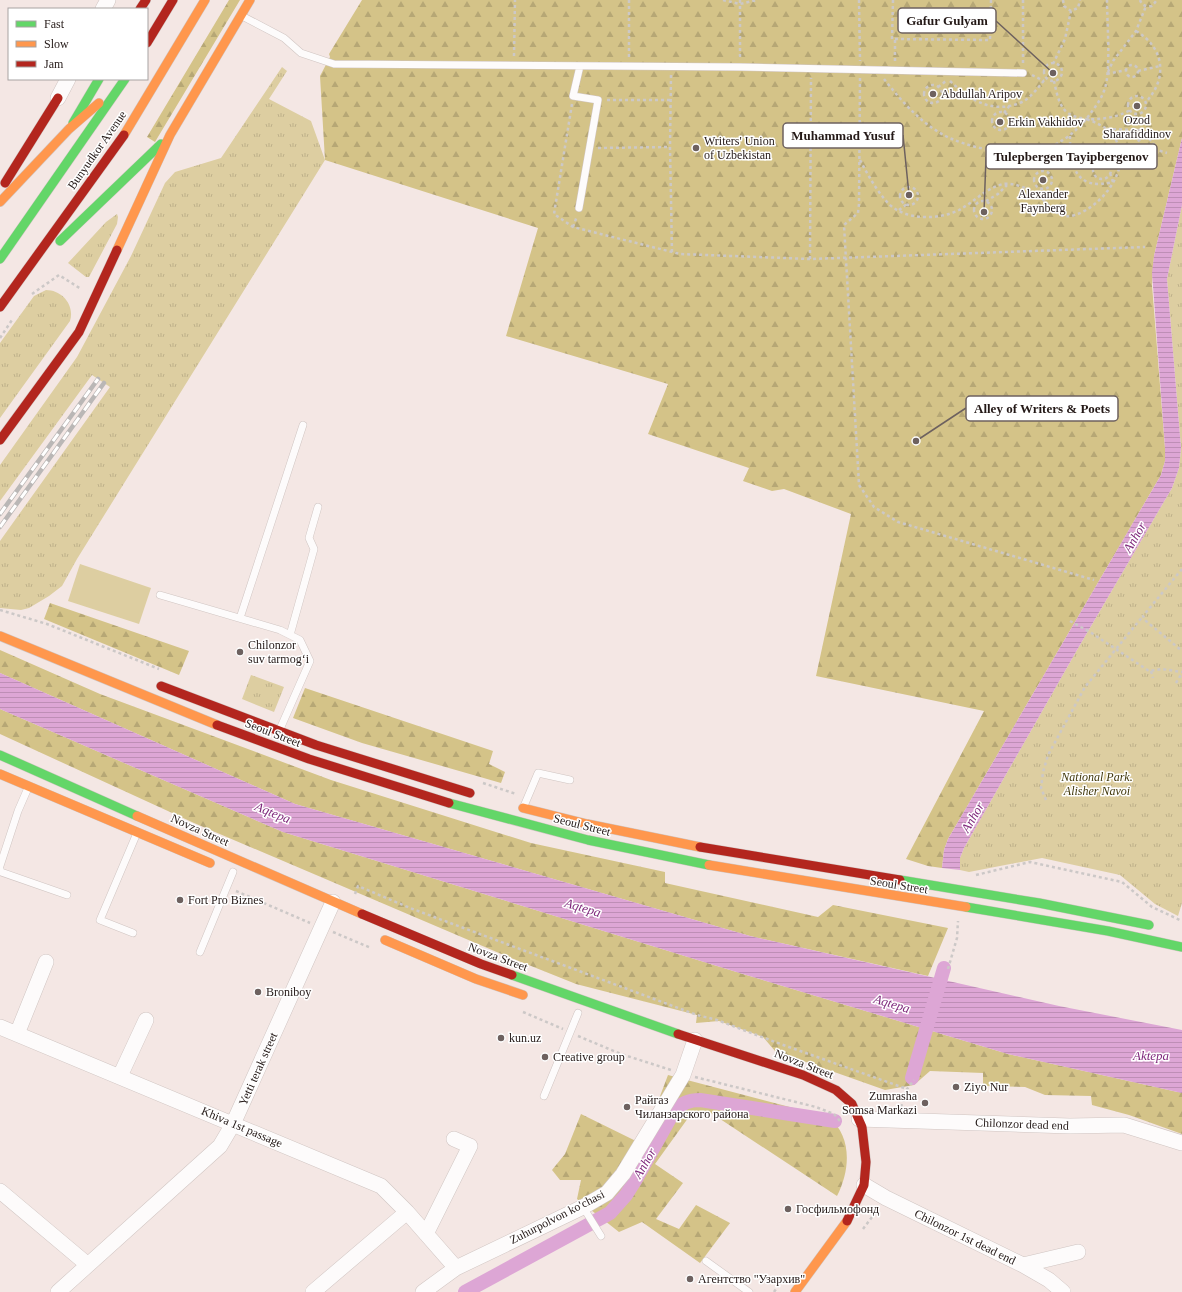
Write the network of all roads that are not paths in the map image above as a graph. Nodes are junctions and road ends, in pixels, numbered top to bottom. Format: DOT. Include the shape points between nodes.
graph roads {
  1 [pos="172,0"];
  2 [pos="205,0"];
  3 [pos="250,0"];
  4 [pos="240,15"];
  5 [pos="148,41"];
  6 [pos="580,66"];
  7 [pos="1023,73"];
  8 [pos="67,80"];
  9 [pos="98,80"];
  10 [pos="124,80"];
  11 [pos="124,80"];
  12 [pos="58,98"];
  13 [pos="69,129"];
  14 [pos="170,135"];
  15 [pos="56,157"];
  16 [pos="50,171"];
  17 [pos="0,191"];
  18 [pos="0,202"];
  19 [pos="579,208"];
  20 [pos="28,220"];
  21 [pos="0,259"];
  22 [pos="20,279"];
  23 [pos="0,307"];
  24 [pos="303,425"];
  25 [pos="0,440"];
  26 [pos="318,507"];
  27 [pos="160,595"];
  28 [pos="240,618"];
  29 [pos="290,635"];
  30 [pos="0,636"];
  31 [pos="154,683"];
  32 [pos="279,731"];
  33 [pos="0,755"];
  34 [pos="0,774"];
  35 [pos="570,780"];
  36 [pos="29,786"];
  37 [pos="482,797"];
  38 [pos="519,807"];
  39 [pos="138,833"];
  40 [pos="0,868"];
  41 [pos="230,871"];
  42 [pos="67,895"];
  43 [pos="327,915"];
  44 [pos="1159,927"];
  45 [pos="133,933"];
  46 [pos="376,936"];
  47 [pos="1182,947"];
  48 [pos="200,952"];
  49 [pos="46,962"];
  50 [pos="534,998"];
  51 [pos="578,1013"];
  52 [pos="146,1020"];
  53 [pos="0,1027"];
  54 [pos="17,1034"];
  55 [pos="692,1048"];
  56 [pos="120,1076"];
  57 [pos="809,1088"];
  58 [pos="544,1096"];
  59 [pos="859,1119"];
  60 [pos="233,1124"];
  61 [pos="454,1139"];
  62 [pos="1182,1144"];
  63 [pos="864,1185"];
  64 [pos="0,1191"];
  65 [pos="585,1210"];
  66 [pos="407,1212"];
  67 [pos="426,1234"];
  68 [pos="601,1236"];
  69 [pos="1078,1252"];
  70 [pos="706,1261"];
  71 [pos="88,1265"];
  72 [pos="1023,1265"];
  73 [pos="456,1268"];
  74 [pos="58,1292"];
  75 [pos="313,1292"];
  76 [pos="423,1292"];
  77 [pos="749,1292"];
  78 [pos="795,1292"];
  79 [pos="1063,1292"];
  1 -- 5 [label="main road"];
  2 -- 22 [label="main road, Bunyudkor Avenue" via="123,136"];
  3 -- 4 [label="main road"];
  4 -- 6 [label="lane" via="284,38 301,53 334,64"];
  4 -- 14 [label="main road"];
  6 -- 7 [label="lane"];
  6 -- 19 [label="lane" via="573,96 598,100"];
  8 -- 12 [label="street"];
  9 -- 13 [label="main road"];
  10 -- 13 [label="main road"];
  11 -- 20 [label="main road, Bunyudkor Avenue"];
  12 -- 17 [label="main road"];
  13 -- 15 [label="main road"];
  13 -- 18 [label="main road"];
  14 -- 22 [label="main road"];
  14 -- 25 [label="main road" via="80,332"];
  16 -- 20 [label="main road"];
  20 -- 21 [label="main road, Bunyudkor Avenue"];
  22 -- 23 [label="main road, Bunyudkor Avenue"];
  24 -- 28 [label="lane"];
  26 -- 29 [label="lane" via="309,538 314,550"];
  27 -- 28 [label="lane"];
  28 -- 29 [label="lane"];
  29 -- 32 [label="lane" via="300,640 310,661"];
  30 -- 47 [label="main road, Seoul Street" via="308,759 588,840 820,884 1071,925"];
  31 -- 32 [label="main road, Seoul Street"];
  32 -- 37 [label="main road, Seoul Street" via="370,763"];
  33 -- 43 [label="main road, Novza Street"];
  34 -- 36 [label="main road"];
  35 -- 38 [label="lane" via="538,773 527,797"];
  36 -- 39 [label="main road"];
  36 -- 40 [label="lane" via="18,811"];
  38 -- 44 [label="main road, Seoul Street" via="711,850 1039,903"];
  39 -- 41 [label="main road"];
  39 -- 45 [label="lane" via="100,920"];
  40 -- 42 [label="lane" via="1,872"];
  41 -- 48 [label="lane" via="227,887"];
  43 -- 55 [label="main road, Novza Street" via="481,964"];
  43 -- 60 [label="street, Yetti terak street"];
  46 -- 50 [label="main road" via="476,978"];
  49 -- 54 [label="street"];
  51 -- 58 [label="lane"];
  52 -- 56 [label="street"];
  53 -- 54 [label="street, Khiva 1st passage"];
  54 -- 56 [label="street, Khiva 1st passage"];
  55 -- 59 [label="main road, Novza Street" via="731,1050 820,1082 846,1097"];
  55 -- 65 [label="street, Zuhurpolvon ko'chasi" via="683,1074 623,1174 607,1193"];
  56 -- 60 [label="street, Khiva 1st passage"];
  57 -- 59 [label="main road, Novza Street" via="839,1100"];
  59 -- 62 [label="street, Chilonzor dead end" via="1070,1126 1124,1125"];
  59 -- 63 [label="main road" via="866,1152"];
  60 -- 66 [label="street, Khiva 1st passage" via="380,1186"];
  60 -- 71 [label="street, Yetti terak street" via="220,1146"];
  61 -- 67 [label="street" via="470,1146"];
  63 -- 72 [label="street, Chilonzor 1st dead end"];
  63 -- 78 [label="main road" via="848,1219"];
  64 -- 71 [label="street"];
  65 -- 68 [label="lane"];
  65 -- 73 [label="street, Zuhurpolvon ko'chasi"];
  66 -- 67 [label="street, Khiva 1st passage"];
  66 -- 75 [label="street"];
  67 -- 73 [label="street, Khiva 1st passage"];
  69 -- 72 [label="street"];
  70 -- 77 [label="lane"];
  71 -- 74 [label="street, Yetti terak street"];
  72 -- 79 [label="street, Chilonzor 1st dead end" via="1050,1280"];
  73 -- 76 [label="street, Zuhurpolvon ko'chasi"];
}
